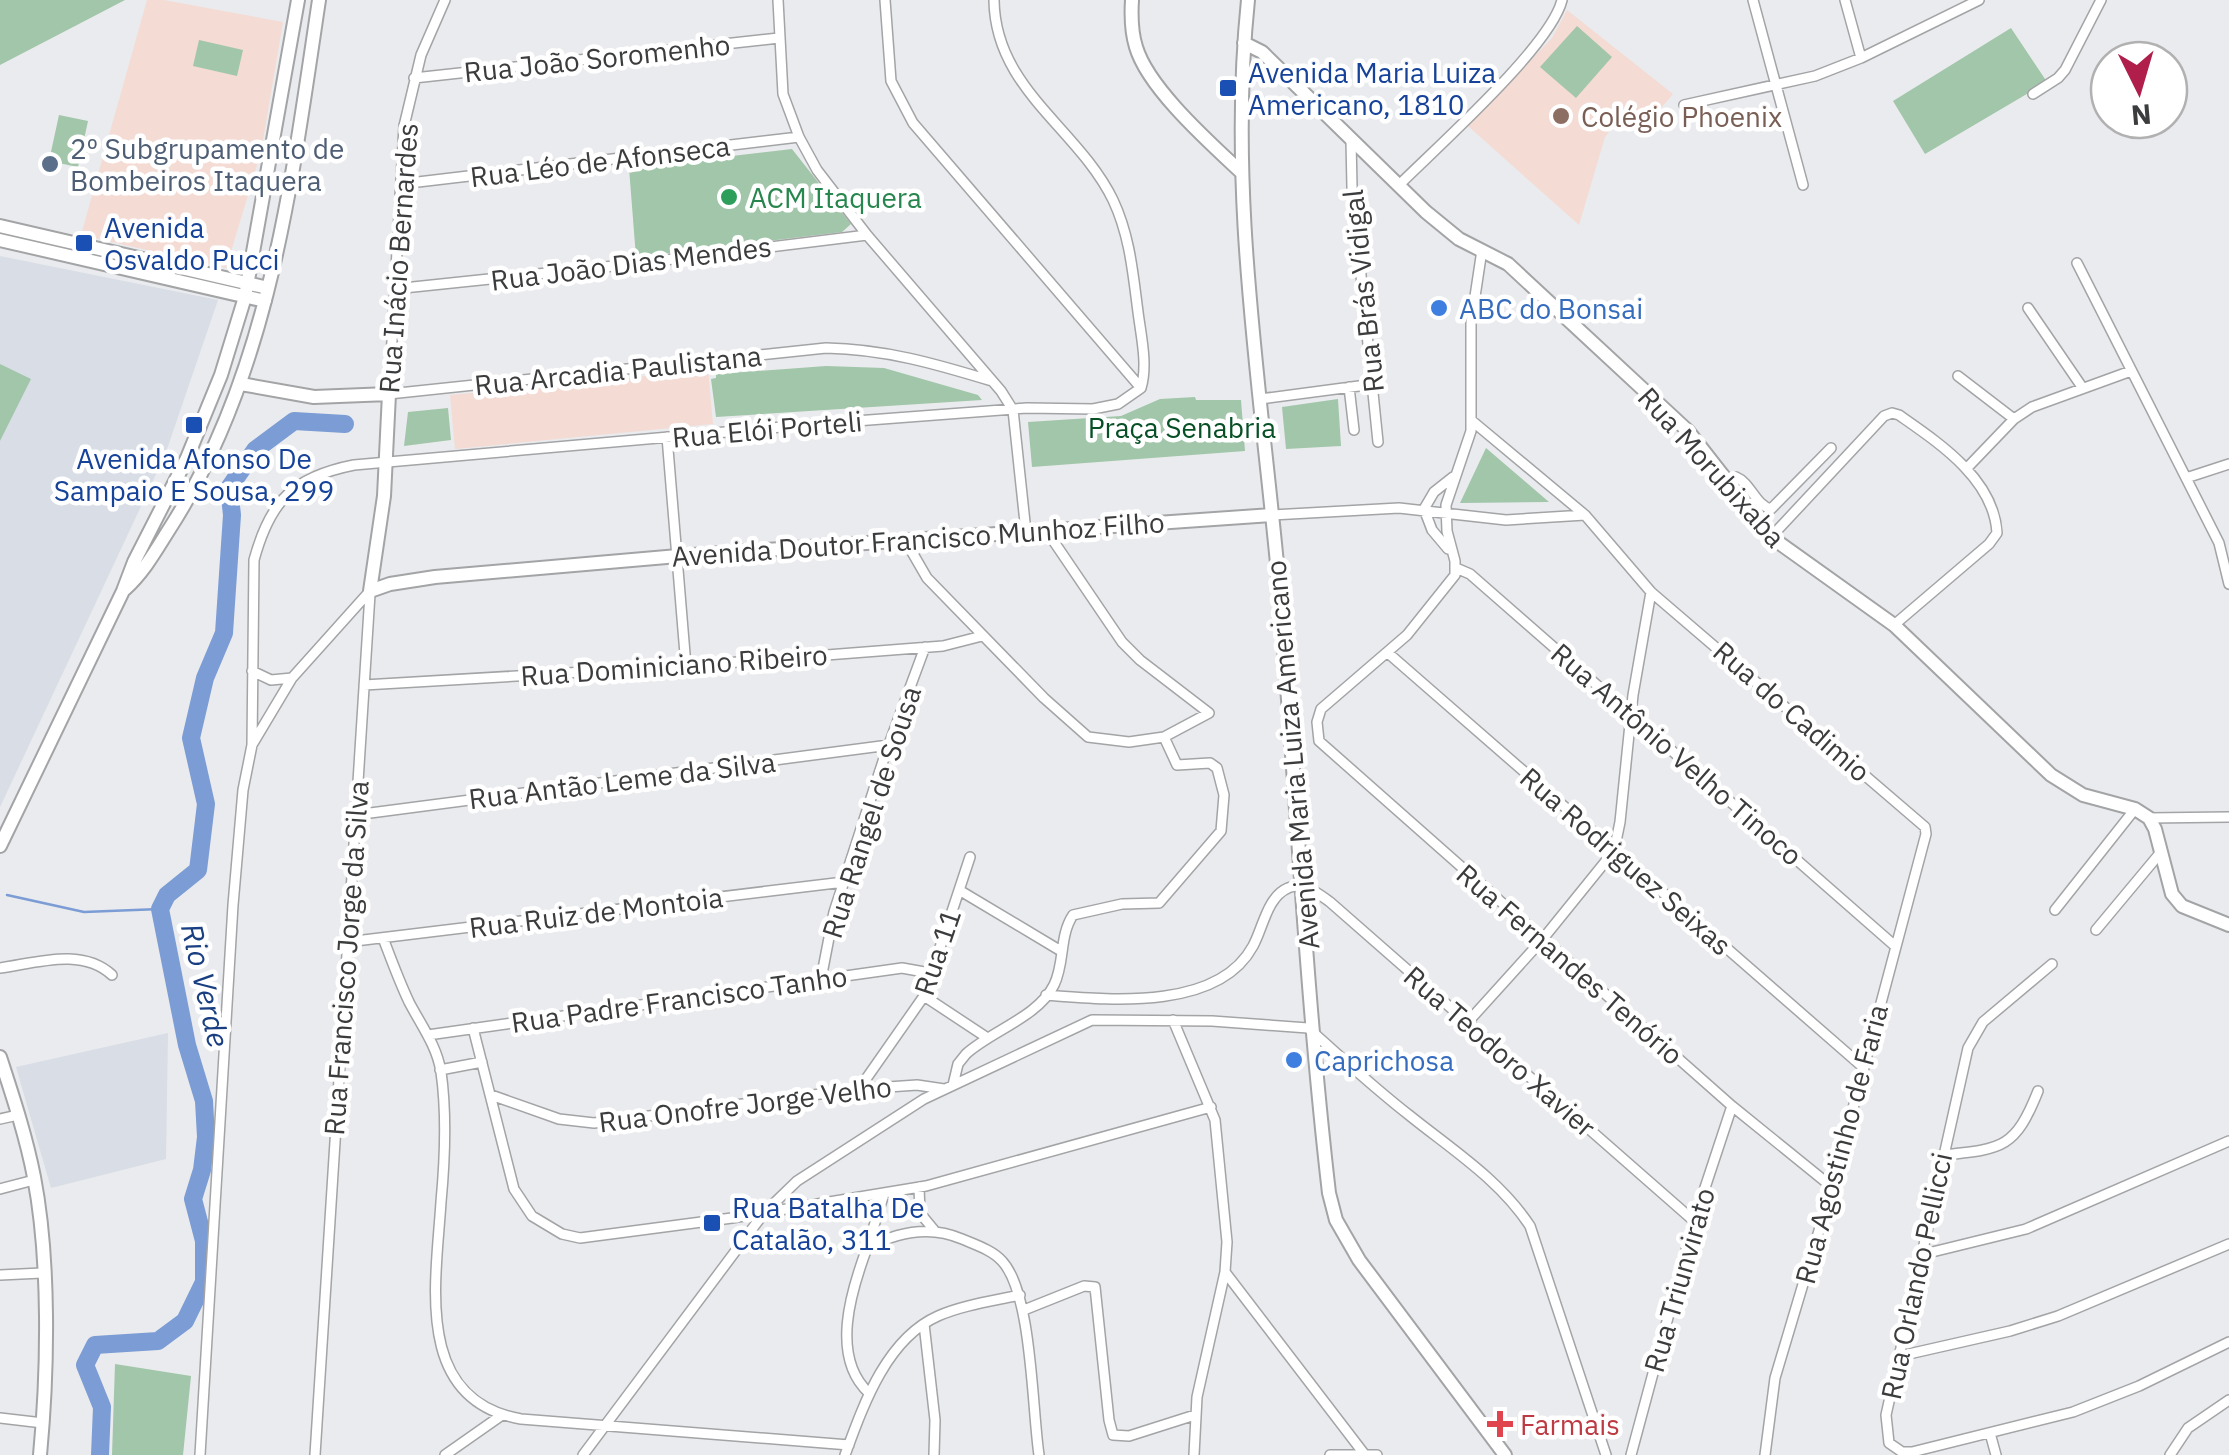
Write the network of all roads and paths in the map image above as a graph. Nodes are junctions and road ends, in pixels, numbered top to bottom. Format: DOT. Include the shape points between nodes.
graph roads {
  1 [pos="298,0"];
  2 [pos="319,0"];
  3 [pos="445,0"];
  4 [pos="778,0"];
  5 [pos="885,0"];
  6 [pos="994,0"];
  7 [pos="1132,0"];
  8 [pos="1248,0"];
  9 [pos="1562,0"];
  10 [pos="1753,0"];
  11 [pos="1845,0"];
  12 [pos="1979,0"];
  13 [pos="2101,0"];
  14 [pos="779,38"];
  15 [pos="1244,43"];
  16 [pos="1861,58"];
  17 [pos="1243,65"];
  18 [pos="1276,67"];
  19 [pos="414,78"];
  20 [pos="1776,86"];
  21 [pos="2033,94"];
  22 [pos="1684,104"];
  23 [pos="799,137"];
  24 [pos="1351,140"];
  25 [pos="1219,152"];
  26 [pos="1240,152"];
  27 [pos="1241,172"];
  28 [pos="401,184"];
  29 [pos="1803,185"];
  30 [pos="1398,186"];
  31 [pos="0,226"];
  32 [pos="867,235"];
  33 [pos="0,240"];
  34 [pos="1482,250"];
  35 [pos="2078,263"];
  36 [pos="394,289"];
  37 [pos="247,291"];
  38 [pos="266,295"];
  39 [pos="2028,308"];
  40 [pos="2131,372"];
  41 [pos="1958,376"];
  42 [pos="992,382"];
  43 [pos="241,384"];
  44 [pos="1374,384"];
  45 [pos="2082,387"];
  46 [pos="1140,388"];
  47 [pos="1349,388"];
  48 [pos="389,394"];
  49 [pos="1260,399"];
  50 [pos="1013,410"];
  51 [pos="2014,419"];
  52 [pos="1471,420"];
  53 [pos="1354,430"];
  54 [pos="668,437"];
  55 [pos="1378,442"];
  56 [pos="1831,448"];
  57 [pos="388,462"];
  58 [pos="2229,464"];
  59 [pos="1966,469"];
  60 [pos="1453,477"];
  61 [pos="2186,478"];
  62 [pos="1728,484"];
  63 [pos="170,494"];
  64 [pos="187,502"];
  65 [pos="1424,509"];
  66 [pos="1272,515"];
  67 [pos="1445,515"];
  68 [pos="1585,515"];
  69 [pos="1046,530"];
  70 [pos="1026,532"];
  71 [pos="1770,538"];
  72 [pos="905,540"];
  73 [pos="1450,550"];
  74 [pos="678,556"];
  75 [pos="1456,568"];
  76 [pos="2229,584"];
  77 [pos="123,591"];
  78 [pos="370,591"];
  79 [pos="1651,592"];
  80 [pos="1894,626"];
  81 [pos="982,636"];
  82 [pos="925,647"];
  83 [pos="1388,654"];
  84 [pos="686,666"];
  85 [pos="252,672"];
  86 [pos="292,678"];
  87 [pos="364,685"];
  88 [pos="1632,715"];
  89 [pos="1164,737"];
  90 [pos="252,744"];
  91 [pos="889,745"];
  92 [pos="2136,809"];
  93 [pos="355,814"];
  94 [pos="2229,817"];
  95 [pos="2149,818"];
  96 [pos="1926,834"];
  97 [pos="0,846"];
  98 [pos="1614,851"];
  99 [pos="2161,852"];
  100 [pos="970,858"];
  101 [pos="844,882"];
  102 [pos="1302,886"];
  103 [pos="958,890"];
  104 [pos="2055,910"];
  105 [pos="2229,925"];
  106 [pos="2096,930"];
  107 [pos="383,938"];
  108 [pos="1542,940"];
  109 [pos="348,942"];
  110 [pos="1895,946"];
  111 [pos="1060,951"];
  112 [pos="2052,964"];
  113 [pos="0,968"];
  114 [pos="930,974"];
  115 [pos="112,975"];
  116 [pos="822,978"];
  117 [pos="1046,995"];
  118 [pos="924,996"];
  119 [pos="1173,1020"];
  120 [pos="1467,1023"];
  121 [pos="473,1028"];
  122 [pos="1313,1033"];
  123 [pos="428,1035"];
  124 [pos="986,1037"];
  125 [pos="0,1058"];
  126 [pos="482,1062"];
  127 [pos="1864,1068"];
  128 [pos="440,1070"];
  129 [pos="948,1087"];
  130 [pos="860,1090"];
  131 [pos="2038,1091"];
  132 [pos="491,1095"];
  133 [pos="1732,1106"];
  134 [pos="1212,1107"];
  135 [pos="18,1114"];
  136 [pos="0,1119"];
  137 [pos="2229,1141"];
  138 [pos="1943,1155"];
  139 [pos="34,1180"];
  140 [pos="919,1187"];
  141 [pos="1832,1187"];
  142 [pos="0,1189"];
  143 [pos="884,1194"];
  144 [pos="764,1213"];
  145 [pos="1694,1221"];
  146 [pos="934,1230"];
  147 [pos="2229,1244"];
  148 [pos="867,1248"];
  149 [pos="1920,1255"];
  150 [pos="1225,1272"];
  151 [pos="42,1273"];
  152 [pos="0,1275"];
  153 [pos="1020,1295"];
  154 [pos="1024,1310"];
  155 [pos="924,1324"];
  156 [pos="2229,1342"];
  157 [pos="1900,1356"];
  158 [pos="869,1393"];
  159 [pos="2229,1400"];
  160 [pos="1194,1415"];
  161 [pos="502,1416"];
  162 [pos="0,1418"];
  163 [pos="43,1423"];
  164 [pos="605,1426"];
  165 [pos="1990,1433"];
  166 [pos="847,1450"];
  167 [pos="1364,1454"];
  168 [pos="40,1455"];
  169 [pos="200,1455"];
  170 [pos="315,1455"];
  171 [pos="444,1455"];
  172 [pos="584,1455"];
  173 [pos="934,1455"];
  174 [pos="1039,1455"];
  175 [pos="1194,1455"];
  176 [pos="1330,1455"];
  177 [pos="1377,1455"];
  178 [pos="1505,1455"];
  179 [pos="1606,1455"];
  180 [pos="1631,1455"];
  181 [pos="1764,1455"];
  182 [pos="1996,1455"];
  183 [pos="2170,1455"];
  1 -- 37 [label="main road"];
  2 -- 38 [label="main road"];
  3 -- 19 [label="street, Rua Inácio Bernardes"];
  4 -- 14 [label="street"];
  5 -- 46 [label="street" via="891,81 913,124"];
  6 -- 46 [label="street" via="997,33 1017,79 1093,170 1122,223 1143,350"];
  7 -- 25 [label="main road" via="1132,31 1144,66"];
  8 -- 15 [label="main road, Avenida Maria Luiza Americano"];
  9 -- 30 [label="street" via="1538,44"];
  10 -- 20 [label="street"];
  11 -- 16 [label="street"];
  12 -- 16 [label="street"];
  13 -- 21 [label="street" via="2064,70"];
  14 -- 19 [label="street, Rua João Soromenho"];
  14 -- 23 [label="street" via="783,94"];
  15 -- 17 [label="main road, Avenida Maria Luiza Americano"];
  15 -- 18 [label="main road, Rua Morubixaba"];
  16 -- 20 [label="street"];
  17 -- 18 [label="main road"];
  17 -- 26 [label="main road, Avenida Maria Luiza Americano"];
  18 -- 24 [label="main road, Rua Morubixaba"];
  19 -- 28 [label="street, Rua Inácio Bernardes"];
  20 -- 22 [label="street"];
  20 -- 29 [label="street"];
  23 -- 28 [label="street, Rua Léo de Afonseca"];
  23 -- 32 [label="street"];
  24 -- 30 [label="main road, Rua Morubixaba"];
  24 -- 44 [label="street, Rua Brás Vidigal"];
  25 -- 26 [label="main road"];
  25 -- 27 [label="main road"];
  26 -- 27 [label="main road, Avenida Maria Luiza Americano"];
  27 -- 49 [label="main road, Avenida Maria Luiza Americano"];
  28 -- 36 [label="street, Rua Inácio Bernardes"];
  30 -- 34 [label="main road, Rua Morubixaba" via="1454,235"];
  31 -- 37 [label="main road"];
  32 -- 36 [label="street, Rua João Dias Mendes"];
  32 -- 42 [label="street"];
  33 -- 37 [label="main road"];
  34 -- 52 [label="street" via="1471,323"];
  34 -- 62 [label="main road, Rua Morubixaba" via="1508,264 1688,432"];
  35 -- 40 [label="street"];
  36 -- 48 [label="street, Rua Inácio Bernardes"];
  37 -- 38 [label="main road"];
  37 -- 63 [label="main road" via="221,375"];
  38 -- 43 [label="main road"];
  39 -- 45 [label="street"];
  40 -- 45 [label="street"];
  40 -- 61 [label="street"];
  41 -- 51 [label="street"];
  42 -- 48 [label="street, Rua Arcadia Paulistana" via="908,356 823,348"];
  42 -- 50 [label="street"];
  43 -- 48 [label="main road, Rua Arcadia Paulistana" via="314,397"];
  43 -- 64 [label="main road"];
  44 -- 47 [label="street"];
  44 -- 55 [label="street, Rua Brás Vidigal"];
  45 -- 51 [label="street"];
  46 -- 50 [label="street, Rua Elói Porteli" via="1105,408"];
  47 -- 49 [label="street"];
  47 -- 53 [label="street"];
  48 -- 57 [label="main road, Rua Inácio Bernardes"];
  49 -- 66 [label="main road, Avenida Maria Luiza Americano"];
  50 -- 54 [label="street, Rua Elói Porteli"];
  50 -- 70 [label="street"];
  51 -- 59 [label="street"];
  52 -- 60 [label="street"];
  52 -- 68 [label="street, Rua do Cadimio"];
  54 -- 57 [label="street, Rua Elói Porteli"];
  54 -- 74 [label="street"];
  56 -- 62 [label="street" via="1771,509 1742,479"];
  57 -- 78 [label="main road, Rua Francisco Jorge da Silva"];
  57 -- 85 [label="street, Rua Elói Porteli" via="321,473 274,510 254,560"];
  58 -- 61 [label="street"];
  59 -- 71 [label="street" via="1944,447 1888,414"];
  59 -- 80 [label="street" via="1995,520 1994,538"];
  60 -- 65 [label="street"];
  60 -- 67 [label="street"];
  61 -- 76 [label="street" via="2219,543"];
  62 -- 71 [label="main road, Rua Morubixaba"];
  63 -- 64 [label="main road"];
  63 -- 77 [label="main road"];
  64 -- 77 [label="main road"];
  65 -- 66 [label="street, Avenida Doutor Francisco Munhoz Filho"];
  65 -- 67 [label="street, Avenida Doutor Francisco Munhoz Filho"];
  65 -- 73 [label="street"];
  66 -- 69 [label="main road, Avenida Doutor Francisco Munhoz Filho"];
  66 -- 102 [label="main road, Avenida Maria Luiza Americano"];
  67 -- 68 [label="street, Avenida Doutor Francisco Munhoz Filho"];
  67 -- 73 [label="street"];
  68 -- 79 [label="street, Rua do Cadimio"];
  69 -- 70 [label="main road, Avenida Doutor Francisco Munhoz Filho"];
  69 -- 89 [label="street" via="1122,642 1209,712"];
  70 -- 72 [label="main road, Avenida Doutor Francisco Munhoz Filho"];
  71 -- 80 [label="main road, Rua Morubixaba"];
  72 -- 74 [label="main road, Avenida Doutor Francisco Munhoz Filho"];
  72 -- 81 [label="street" via="927,578"];
  73 -- 75 [label="street"];
  74 -- 78 [label="main road, Avenida Doutor Francisco Munhoz Filho" via="435,577"];
  74 -- 84 [label="street"];
  75 -- 83 [label="street" via="1451,583"];
  75 -- 88 [label="street, Rua Antônio Velho Tinoco"];
  77 -- 97 [label="main road"];
  78 -- 86 [label="street"];
  78 -- 87 [label="street, Rua Francisco Jorge da Silva"];
  79 -- 88 [label="street"];
  79 -- 96 [label="street, Rua do Cadimio" via="1923,824"];
  80 -- 92 [label="main road, Rua Morubixaba" via="2051,775 2083,795"];
  81 -- 82 [label="street, Rua Dominiciano Ribeiro"];
  81 -- 89 [label="street" via="1088,737"];
  82 -- 84 [label="street, Rua Dominiciano Ribeiro"];
  82 -- 91 [label="street, Rua Rangel de Sousa"];
  83 -- 98 [label="street, Rua Rodriguez Seixas"];
  83 -- 108 [label="street, Rua Fernandes Tenório" via="1321,709 1317,733 1324,747"];
  84 -- 87 [label="street, Rua Dominiciano Ribeiro"];
  85 -- 86 [label="street" via="271,680"];
  85 -- 90 [label="street, Rua Elói Porteli"];
  86 -- 90 [label="street"];
  87 -- 93 [label="street, Rua Francisco Jorge da Silva"];
  88 -- 98 [label="street"];
  88 -- 110 [label="street, Rua Antônio Velho Tinoco"];
  89 -- 111 [label="street" via="1177,765 1217,768 1224,795 1221,831 1163,902 1072,915"];
  90 -- 169 [label="street" via="233,905"];
  91 -- 93 [label="street, Rua Antão Leme da Silva"];
  91 -- 101 [label="street, Rua Rangel de Sousa"];
  92 -- 95 [label="main road, Rua Morubixaba"];
  92 -- 104 [label="street"];
  93 -- 109 [label="street, Rua Francisco Jorge da Silva"];
  94 -- 95 [label="street"];
  95 -- 99 [label="main road"];
  96 -- 110 [label="street, Rua Agostinho de Faria"];
  98 -- 108 [label="street"];
  98 -- 127 [label="street, Rua Rodriguez Seixas"];
  99 -- 105 [label="main road" via="2182,906"];
  99 -- 106 [label="street"];
  100 -- 103 [label="street, Rua 11"];
  101 -- 107 [label="street, Rua Ruiz de Montoia"];
  101 -- 116 [label="street, Rua Rangel de Sousa"];
  102 -- 117 [label="street" via="1281,892 1246,958 1206,987 1160,997"];
  102 -- 120 [label="street, Rua Teodoro Xavier" via="1330,902"];
  102 -- 122 [label="main road, Avenida Maria Luiza Americano"];
  103 -- 111 [label="street"];
  103 -- 114 [label="street, Rua 11"];
  107 -- 109 [label="street, Rua Ruiz de Montoia"];
  107 -- 123 [label="street"];
  108 -- 120 [label="street"];
  108 -- 133 [label="street, Rua Fernandes Tenório"];
  109 -- 170 [label="street, Rua Francisco Jorge da Silva"];
  110 -- 127 [label="street, Rua Agostinho de Faria"];
  111 -- 117 [label="street"];
  112 -- 138 [label="street, Rua Orlando Pellicci" via="1975,1034"];
  113 -- 115 [label="street" via="88,960"];
  114 -- 116 [label="street, Rua Padre Francisco Tanho" via="902,968"];
  114 -- 118 [label="street, Rua 11"];
  116 -- 121 [label="street, Rua Padre Francisco Tanho"];
  117 -- 124 [label="street"];
  118 -- 124 [label="street"];
  118 -- 130 [label="street, Rua 11"];
  119 -- 122 [label="street" via="1288,1025"];
  119 -- 129 [label="street" via="1092,1020"];
  119 -- 134 [label="street"];
  120 -- 145 [label="street, Rua Teodoro Xavier"];
  121 -- 123 [label="street, Rua Padre Francisco Tanho"];
  121 -- 126 [label="street"];
  122 -- 178 [label="main road, Avenida Maria Luiza Americano" via="1336,1220"];
  122 -- 179 [label="street" via="1521,1213"];
  123 -- 128 [label="street"];
  124 -- 129 [label="street" via="958,1064"];
  125 -- 135 [label="main road"];
  126 -- 128 [label="street"];
  126 -- 132 [label="street"];
  127 -- 141 [label="street, Rua Agostinho de Faria"];
  128 -- 161 [label="street" via="444,1162 434,1317 464,1392"];
  129 -- 130 [label="street, Rua Onofre Jorge Velho"];
  129 -- 144 [label="street" via="809,1173"];
  130 -- 132 [label="street, Rua Onofre Jorge Velho" via="594,1123 560,1119"];
  131 -- 138 [label="street" via="2010,1140"];
  132 -- 144 [label="street" via="514,1189 532,1216 562,1234 596,1238"];
  133 -- 141 [label="street, Rua Fernandes Tenório"];
  133 -- 145 [label="street, Rua Triunvirato"];
  134 -- 140 [label="street"];
  134 -- 150 [label="street" via="1225,1208"];
  135 -- 136 [label="street"];
  135 -- 139 [label="main road"];
  137 -- 149 [label="street" via="2026,1228"];
  138 -- 149 [label="street, Rua Orlando Pellicci"];
  139 -- 142 [label="street"];
  139 -- 151 [label="main road"];
  140 -- 143 [label="street"];
  140 -- 146 [label="street" via="920,1213"];
  141 -- 181 [label="street, Rua Agostinho de Faria" via="1775,1378"];
  143 -- 144 [label="street"];
  143 -- 148 [label="street"];
  144 -- 164 [label="street"];
  145 -- 180 [label="street, Rua Triunvirato"];
  146 -- 148 [label="street"];
  146 -- 153 [label="street" via="988,1250 1002,1261"];
  147 -- 157 [label="street" via="2058,1316"];
  148 -- 158 [label="street" via="852,1300 848,1350 856,1379"];
  149 -- 157 [label="street, Rua Orlando Pellicci"];
  150 -- 160 [label="street"];
  150 -- 167 [label="street"];
  151 -- 152 [label="street"];
  151 -- 163 [label="main road"];
  153 -- 154 [label="street"];
  153 -- 155 [label="street"];
  154 -- 160 [label="street" via="1095,1287 1113,1435"];
  154 -- 174 [label="street"];
  155 -- 158 [label="street"];
  155 -- 173 [label="street"];
  156 -- 165 [label="street, Rua Orlando Pellicci" via="2109,1399"];
  157 -- 165 [label="street, Rua Orlando Pellicci" via="1885,1424 1895,1449 1912,1452"];
  158 -- 166 [label="street"];
  159 -- 183 [label="street" via="2188,1428"];
  160 -- 175 [label="street"];
  161 -- 164 [label="street"];
  161 -- 171 [label="street"];
  162 -- 163 [label="street"];
  163 -- 168 [label="main road"];
  164 -- 166 [label="street"];
  164 -- 172 [label="street"];
  165 -- 182 [label="street"];
  167 -- 176 [label="street"];
  167 -- 177 [label="street"];
}
